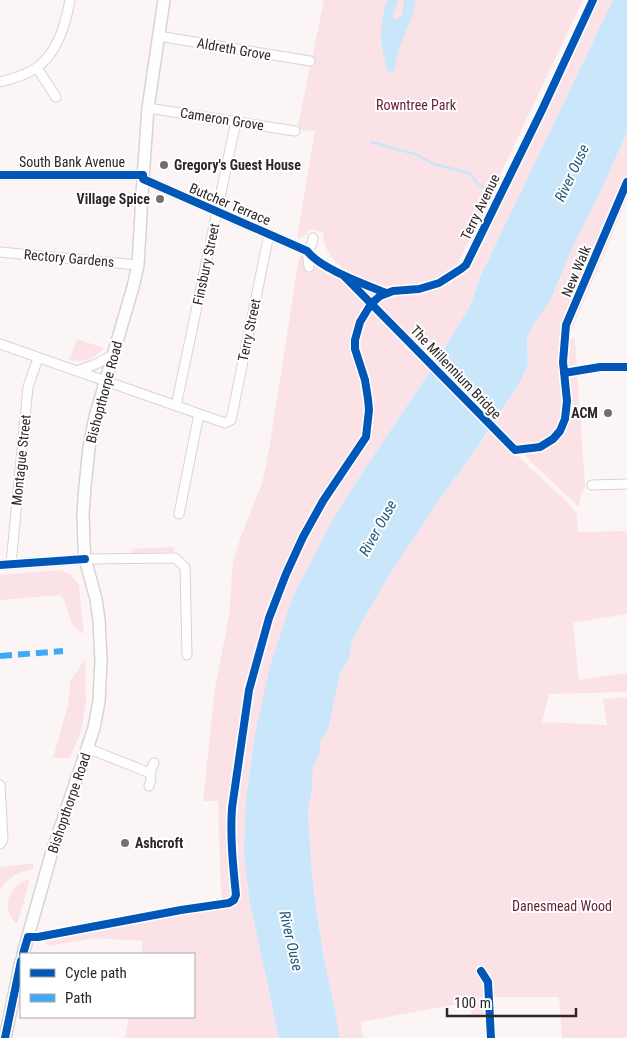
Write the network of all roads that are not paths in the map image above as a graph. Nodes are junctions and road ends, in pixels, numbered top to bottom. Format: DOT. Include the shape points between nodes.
graph roads {
  1 [pos="70,0"];
  2 [pos="164,0"];
  3 [pos="158,36"];
  4 [pos="310,61"];
  5 [pos="37,68"];
  6 [pos="0,82"];
  7 [pos="56,97"];
  8 [pos="148,108"];
  9 [pos="236,121"];
  10 [pos="295,131"];
  11 [pos="0,175"];
  12 [pos="143,177"];
  13 [pos="217,212"];
  14 [pos="269,234"];
  15 [pos="313,238"];
  16 [pos="307,251"];
  17 [pos="0,252"];
  18 [pos="138,265"];
  19 [pos="309,267"];
  20 [pos="0,344"];
  21 [pos="113,355"];
  22 [pos="38,358"];
  23 [pos="77,371"];
  24 [pos="106,381"];
  25 [pos="176,406"];
  26 [pos="199,414"];
  27 [pos="627,484"];
  28 [pos="592,485"];
  29 [pos="179,514"];
  30 [pos="85,559"];
  31 [pos="11,564"];
  32 [pos="0,565"];
  33 [pos="187,655"];
  34 [pos="87,748"];
  35 [pos="154,762"];
  36 [pos="150,773"];
  37 [pos="0,784"];
  38 [pos="149,786"];
  39 [pos="0,844"];
  40 [pos="23,953"];
  41 [pos="20,966"];
  42 [pos="5,1038"];
  1 -- 5 [label="street" via="62,32"];
  2 -- 3 [label="street, Bishopthorpe Road"];
  3 -- 4 [label="street, Aldreth Grove"];
  3 -- 8 [label="street, Bishopthorpe Road"];
  5 -- 6 [label="street"];
  5 -- 7 [label="street"];
  8 -- 9 [label="street, Cameron Grove"];
  8 -- 12 [label="street, Bishopthorpe Road"];
  9 -- 10 [label="street, Cameron Grove"];
  9 -- 13 [label="street, Finsbury Street"];
  11 -- 12 [label="street, South Bank Avenue"];
  12 -- 13 [label="street, Butcher Terrace"];
  12 -- 18 [label="street, Bishopthorpe Road"];
  13 -- 14 [label="street, Butcher Terrace"];
  13 -- 25 [label="street, Finsbury Street"];
  14 -- 16 [label="street, Butcher Terrace"];
  14 -- 26 [label="street, Terry Street" via="231,420 225,423"];
  15 -- 16 [label="street"];
  16 -- 19 [label="street"];
  17 -- 18 [label="street, Rectory Gardens"];
  18 -- 21 [label="street, Bishopthorpe Road"];
  20 -- 22 [label="street"];
  21 -- 23 [label="street"];
  21 -- 24 [label="street, Bishopthorpe Road"];
  22 -- 23 [label="street"];
  22 -- 31 [label="street, Montague Street" via="28,387"];
  23 -- 24 [label="street"];
  24 -- 25 [label="street"];
  24 -- 30 [label="street, Bishopthorpe Road" via="89,448 83,513"];
  25 -- 26 [label="street"];
  26 -- 29 [label="street"];
  27 -- 28 [label="street"];
  30 -- 31 [label="street"];
  30 -- 33 [label="street" via="175,558 186,568"];
  30 -- 34 [label="street, Bishopthorpe Road" via="97,608 101,661 99,701"];
  31 -- 32 [label="street"];
  34 -- 36 [label="street"];
  34 -- 40 [label="street, Bishopthorpe Road" via="51,855"];
  35 -- 36 [label="street"];
  36 -- 38 [label="street"];
  37 -- 39 [label="street" via="3,840"];
  41 -- 42 [label="street"];
}
